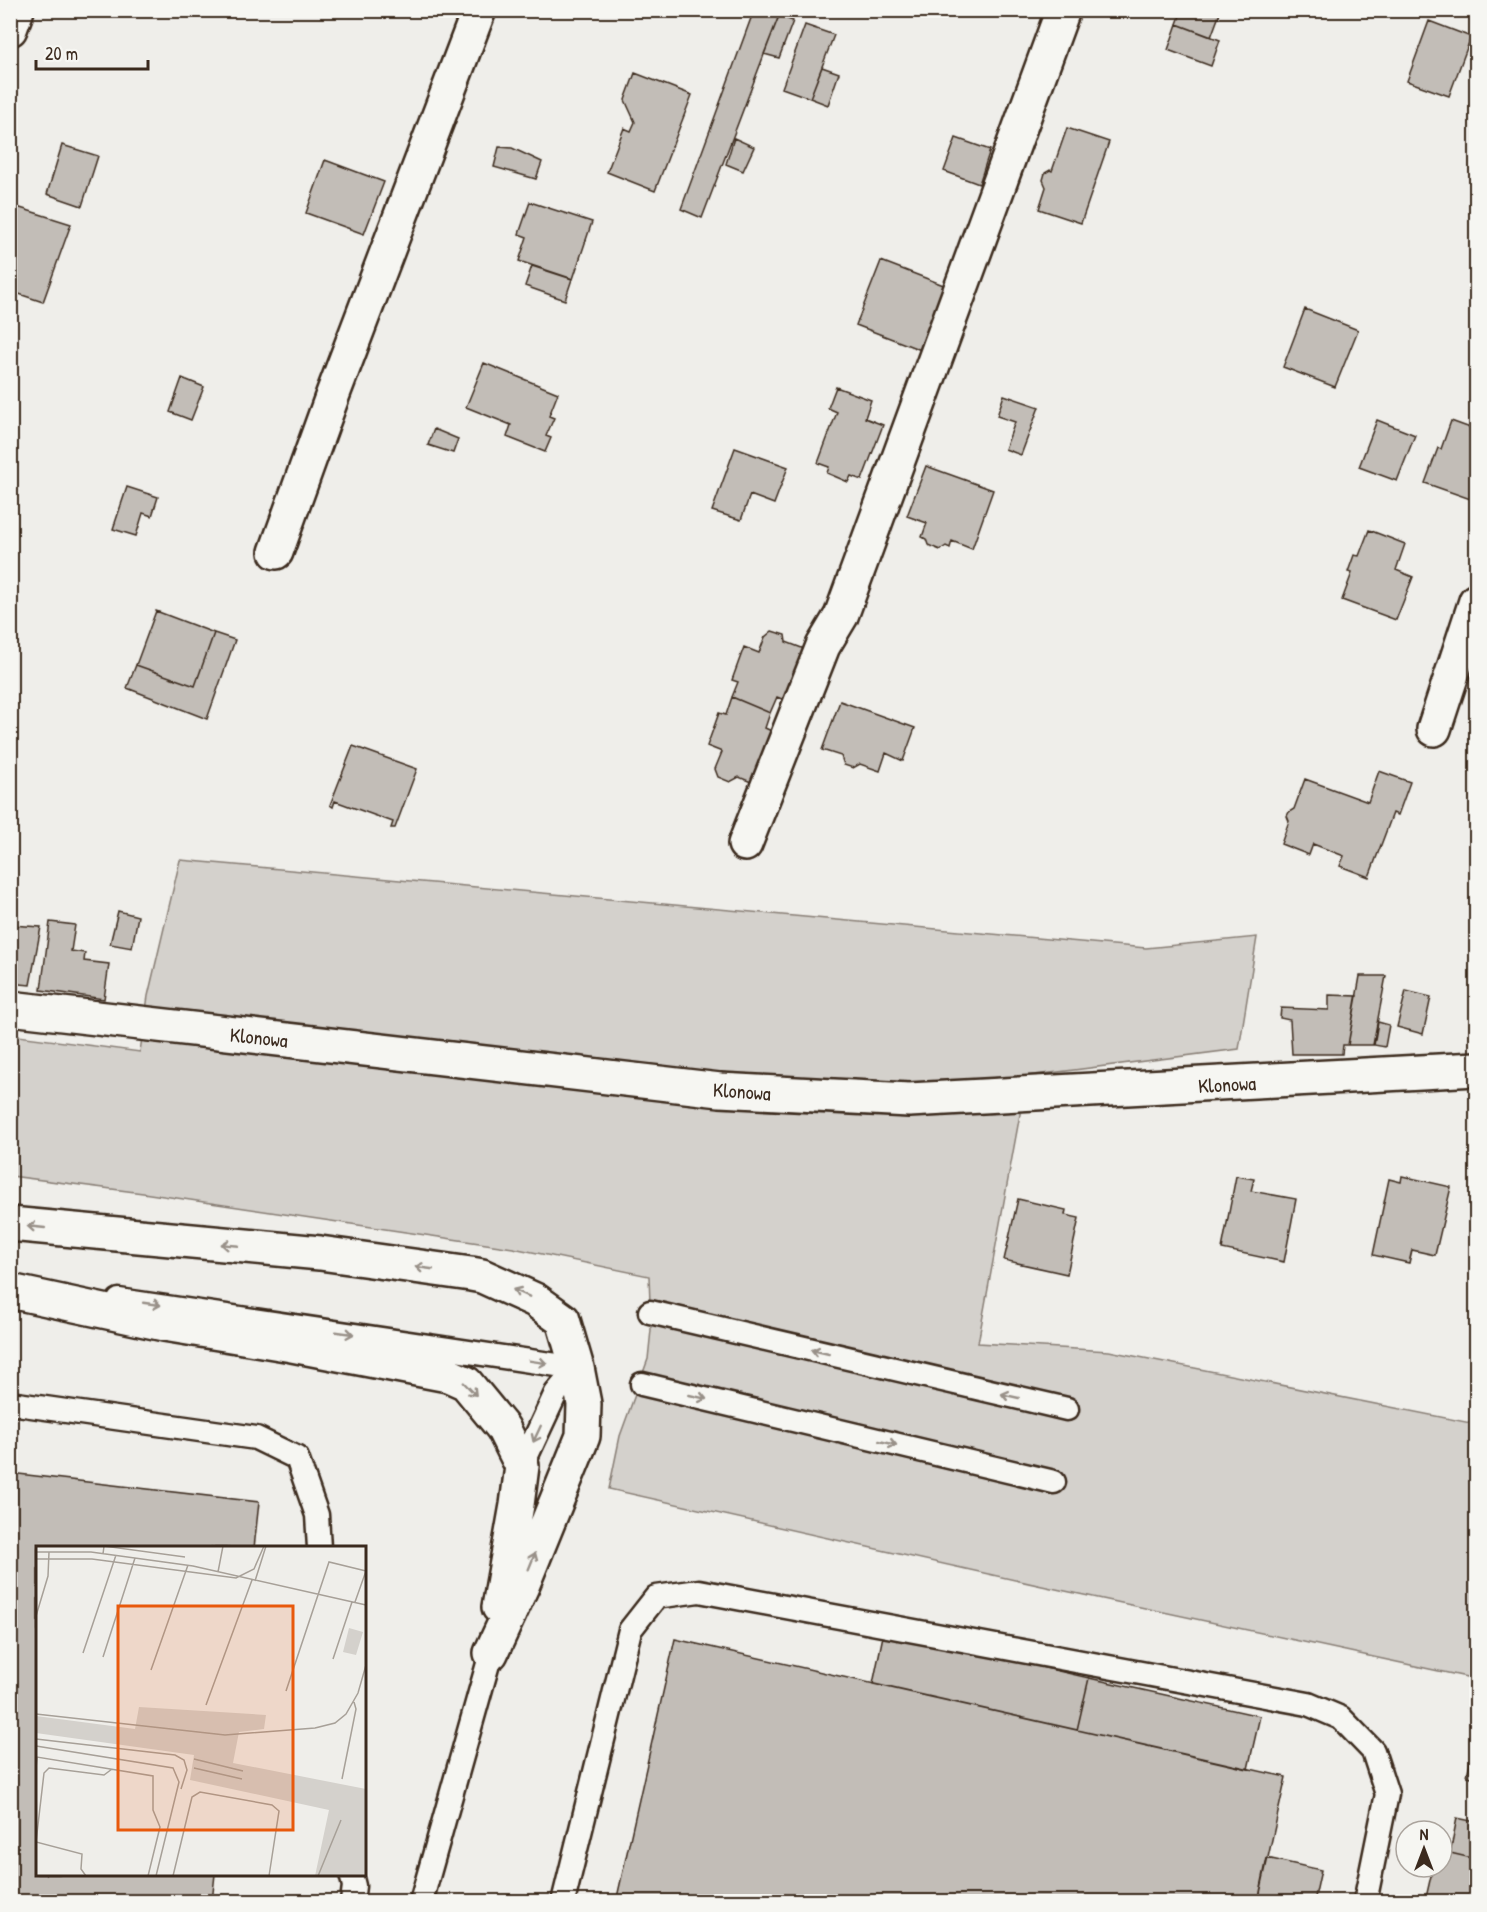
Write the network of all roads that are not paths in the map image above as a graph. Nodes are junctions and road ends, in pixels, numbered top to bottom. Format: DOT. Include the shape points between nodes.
graph roads {
  1 [pos="17,10"];
  2 [pos="479,10"];
  3 [pos="1063,10"];
  4 [pos="10,29"];
  5 [pos="276,552"];
  6 [pos="1476,601"];
  7 [pos="1434,729"];
  8 [pos="745,844"];
  9 [pos="10,1008"];
  10 [pos="1476,1069"];
  11 [pos="10,1224"];
  12 [pos="10,1290"];
  13 [pos="650,1312"];
  14 [pos="577,1368"];
  15 [pos="642,1384"];
  16 [pos="10,1403"];
  17 [pos="1067,1409"];
  18 [pos="522,1466"];
  19 [pos="1054,1482"];
  20 [pos="319,1546"];
  21 [pos="491,1653"];
  22 [pos="351,1876"];
  23 [pos="352,1902"];
  24 [pos="421,1902"];
  25 [pos="563,1902"];
  26 [pos="1365,1902"];
  1 -- 4 [label="street"];
  2 -- 5 [label="street"];
  3 -- 8 [label="street" via="841,616 823,646"];
  6 -- 7 [label="street"];
  9 -- 10 [label="street, Klonowa" via="720,1090 909,1101"];
  14 -- 11 [label="street, one-way" via="563,1320 535,1300 482,1276 320,1253"];
  12 -- 14 [label="lane, one-way" via="126,1300"];
  12 -- 18 [label="street, one-way" via="164,1324 448,1375 466,1383 496,1419"];
  17 -- 13 [label="lane, one-way"];
  14 -- 18 [label="lane, one-way" via="556,1393"];
  21 -- 14 [label="street, one-way" via="583,1436 584,1404"];
  15 -- 19 [label="lane, one-way"];
  16 -- 20 [label="lane" via="256,1438 297,1458 317,1515"];
  18 -- 21 [label="street"];
  21 -- 24 [label="lane"];
  22 -- 23 [label="lane"];
  25 -- 26 [label="lane" via="630,1630 656,1597 699,1591 1308,1704 1341,1718 1373,1751 1387,1794"];
}
